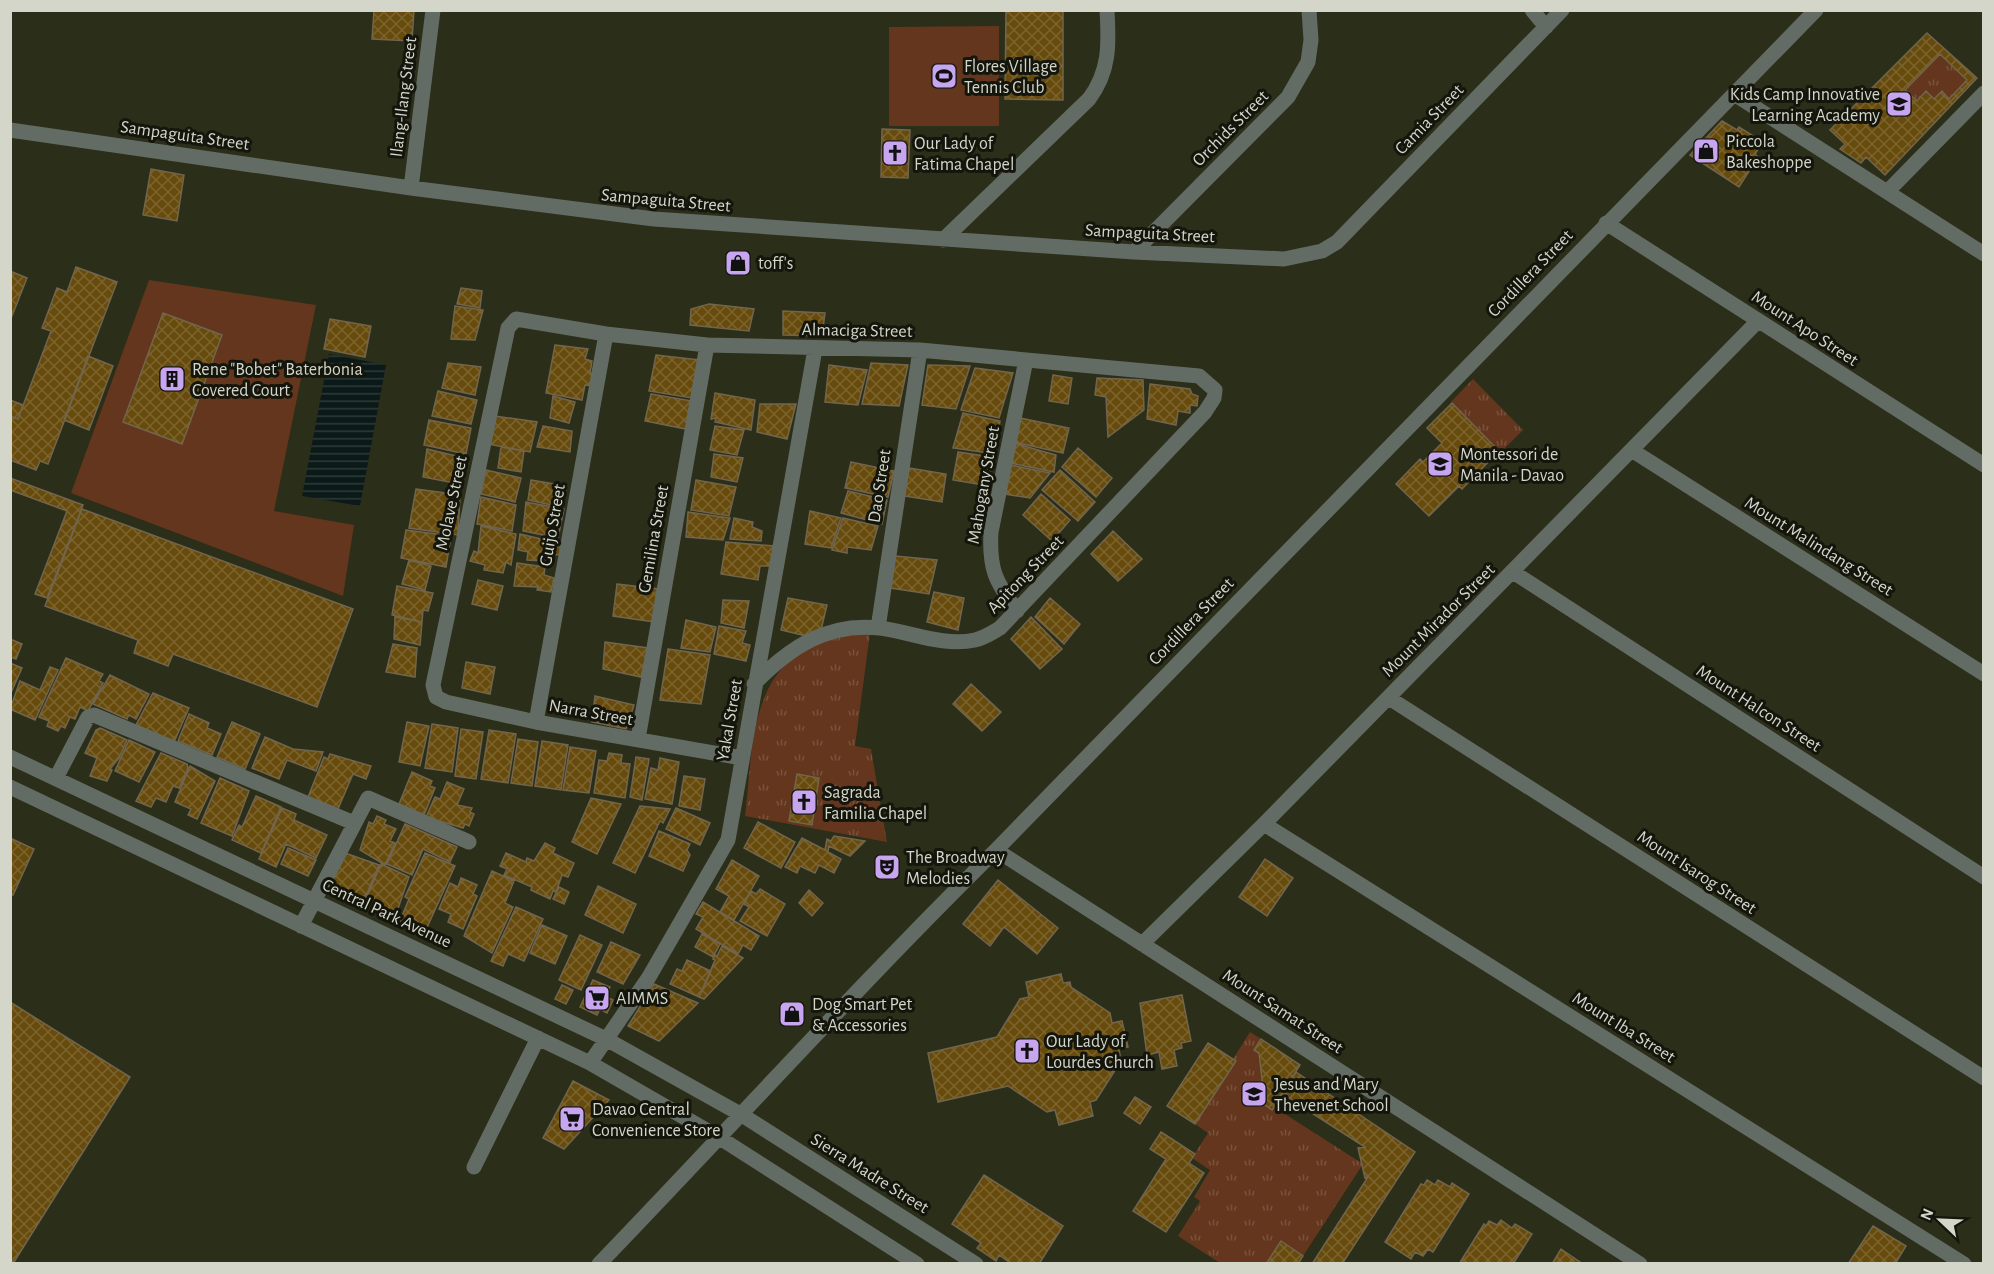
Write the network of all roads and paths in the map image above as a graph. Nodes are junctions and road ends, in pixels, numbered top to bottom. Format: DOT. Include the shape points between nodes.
graph roads {
  1 [pos="433,10"];
  2 [pos="1107,10"];
  3 [pos="1309,10"];
  4 [pos="1532,10"];
  5 [pos="1562,10"];
  6 [pos="1815,10"];
  7 [pos="1546,27"];
  8 [pos="1983,93"];
  9 [pos="1734,94"];
  10 [pos="10,130"];
  11 [pos="411,188"];
  12 [pos="1887,192"];
  13 [pos="1606,223"];
  14 [pos="943,240"];
  15 [pos="1322,251"];
  16 [pos="1134,252"];
  17 [pos="1983,254"];
  18 [pos="516,319"];
  19 [pos="1758,321"];
  20 [pos="606,334"];
  21 [pos="707,345"];
  22 [pos="815,349"];
  23 [pos="920,350"];
  24 [pos="1026,360"];
  25 [pos="1199,376"];
  26 [pos="1633,451"];
  27 [pos="1983,465"];
  28 [pos="1513,572"];
  29 [pos="1017,611"];
  30 [pos="878,628"];
  31 [pos="1983,675"];
  32 [pos="754,684"];
  33 [pos="436,697"];
  34 [pos="1389,698"];
  35 [pos="536,722"];
  36 [pos="638,740"];
  37 [pos="10,757"];
  38 [pos="742,758"];
  39 [pos="56,778"];
  40 [pos="10,787"];
  41 [pos="354,823"];
  42 [pos="1264,824"];
  43 [pos="469,842"];
  44 [pos="996,850"];
  45 [pos="1983,877"];
  46 [pos="313,900"];
  47 [pos="301,926"];
  48 [pos="1142,944"];
  49 [pos="538,1038"];
  50 [pos="606,1040"];
  51 [pos="590,1063"];
  52 [pos="1983,1078"];
  53 [pos="742,1115"];
  54 [pos="720,1138"];
  55 [pos="474,1167"];
  56 [pos="599,1263"];
  57 [pos="917,1263"];
  58 [pos="976,1263"];
  59 [pos="1640,1263"];
  60 [pos="1964,1263"];
  1 -- 11 [label="street, Ilang-Ilang Street"];
  2 -- 14 [label="street" via="1110,48 1094,92"];
  3 -- 16 [label="street, Orchids Street" via="1308,62 1288,97"];
  4 -- 7 [label="street"];
  5 -- 7 [label="street, Camia Street"];
  6 -- 9 [label="street, Cordillera Street"];
  7 -- 15 [label="street, Camia Street" via="1352,228"];
  8 -- 12 [label="street"];
  9 -- 12 [label="street"];
  9 -- 13 [label="street, Cordillera Street"];
  10 -- 11 [label="street, Sampaguita Street"];
  11 -- 14 [label="street, Sampaguita Street" via="611,215"];
  12 -- 17 [label="street"];
  13 -- 19 [label="street, Mount Apo Street"];
  13 -- 44 [label="street, Cordillera Street"];
  14 -- 16 [label="street, Sampaguita Street"];
  15 -- 16 [label="street, Sampaguita Street" via="1284,259"];
  18 -- 20 [label="street, Almaciga Street"];
  18 -- 33 [label="street, Molave Street" via="508,328 437,662 433,685"];
  19 -- 26 [label="street, Mount Mirador Street"];
  19 -- 27 [label="street, Mount Apo Street"];
  20 -- 21 [label="street, Almaciga Street"];
  20 -- 35 [label="street, Guijo Street"];
  21 -- 22 [label="street, Almaciga Street"];
  21 -- 36 [label="street, Gemilina Street"];
  22 -- 23 [label="street, Almaciga Street"];
  22 -- 32 [label="street, Yakal Street"];
  23 -- 24 [label="street, Almaciga Street"];
  23 -- 30 [label="street, Dao Street"];
  24 -- 25 [label="street, Almaciga Street"];
  24 -- 29 [label="street, Mahogany Street" via="991,532 990,560 1000,587"];
  25 -- 29 [label="street, Apitong Street" via="1215,390 1205,412"];
  26 -- 28 [label="street, Mount Mirador Street"];
  26 -- 31 [label="street, Mount Malindang Street"];
  28 -- 34 [label="street, Mount Mirador Street"];
  28 -- 45 [label="street, Mount Halcon Street"];
  29 -- 30 [label="street, Apitong Street" via="1000,628 977,640 956,642"];
  30 -- 32 [label="street, Apitong Street" via="812,637"];
  32 -- 38 [label="street, Yakal Street"];
  33 -- 35 [label="street, Narra Street"];
  34 -- 42 [label="street, Mount Mirador Street"];
  34 -- 52 [label="street, Mount Isarog Street"];
  35 -- 36 [label="street, Narra Street"];
  36 -- 38 [label="street, Narra Street"];
  37 -- 39 [label="street, Central Park Avenue"];
  38 -- 50 [label="street, Yakal Street" via="729,840 649,977"];
  39 -- 41 [label="street" via="88,717 99,716"];
  39 -- 46 [label="street, Central Park Avenue"];
  40 -- 47 [label="street"];
  41 -- 43 [label="street" via="368,798"];
  41 -- 46 [label="street"];
  42 -- 48 [label="street, Mount Mirador Street"];
  42 -- 60 [label="street, Mount Iba Street"];
  44 -- 48 [label="street, Mount Samat Street"];
  44 -- 53 [label="street, Cordillera Street" via="881,964"];
  46 -- 47 [label="street"];
  46 -- 50 [label="street, Central Park Avenue"];
  47 -- 49 [label="street"];
  48 -- 59 [label="street, Mount Samat Street"];
  49 -- 51 [label="street"];
  49 -- 55 [label="street"];
  50 -- 51 [label="street, Yakal Street"];
  50 -- 53 [label="street, Central Park Avenue"];
  51 -- 54 [label="street"];
  53 -- 54 [label="street, Cordillera Street"];
  53 -- 58 [label="street, Sierra Madre Street"];
  54 -- 56 [label="street, Cordillera Street"];
  54 -- 57 [label="street"];
}
